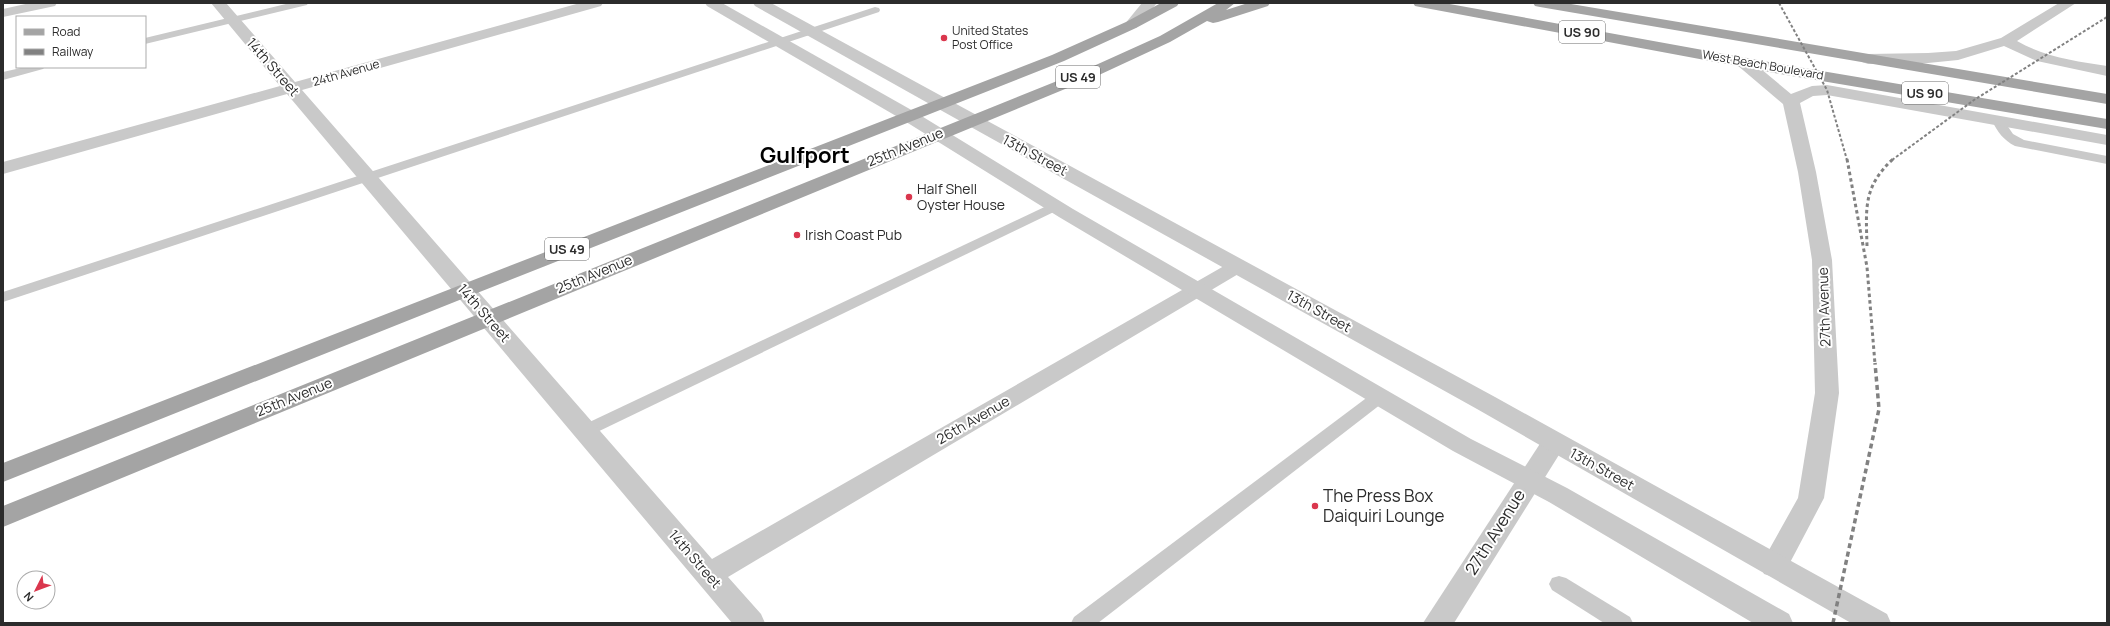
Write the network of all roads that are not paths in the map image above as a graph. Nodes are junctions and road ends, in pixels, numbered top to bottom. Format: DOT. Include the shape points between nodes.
graph roads {
  1 [pos="50,3"];
  2 [pos="218,3"];
  3 [pos="303,3"];
  4 [pos="596,3"];
  5 [pos="712,3"];
  6 [pos="760,3"];
  7 [pos="1150,3"];
  8 [pos="1172,3"];
  9 [pos="1228,3"];
  10 [pos="1263,3"];
  11 [pos="1420,3"];
  12 [pos="1540,3"];
  13 [pos="2069,3"];
  14 [pos="34,5"];
  15 [pos="875,10"];
  16 [pos="3,13"];
  17 [pos="233,20"];
  18 [pos="1131,25"];
  19 [pos="1183,29"];
  20 [pos="810,31"];
  21 [pos="146,41"];
  22 [pos="2006,41"];
  23 [pos="779,42"];
  24 [pos="1868,58"];
  25 [pos="1743,62"];
  26 [pos="35,68"];
  27 [pos="2107,71"];
  28 [pos="3,76"];
  29 [pos="291,88"];
  30 [pos="2107,99"];
  31 [pos="1791,102"];
  32 [pos="941,104"];
  33 [pos="909,116"];
  34 [pos="971,121"];
  35 [pos="1998,121"];
  36 [pos="2107,124"];
  37 [pos="939,134"];
  38 [pos="2107,140"];
  39 [pos="2107,160"];
  40 [pos="3,168"];
  41 [pos="368,177"];
  42 [pos="1055,206"];
  43 [pos="1238,266"];
  44 [pos="1196,289"];
  45 [pos="464,290"];
  46 [pos="3,297"];
  47 [pos="488,317"];
  48 [pos="1379,397"];
  49 [pos="585,431"];
  50 [pos="1554,442"];
  51 [pos="3,473"];
  52 [pos="1528,480"];
  53 [pos="3,517"];
  54 [pos="1774,566"];
  55 [pos="709,575"];
  56 [pos="1559,584"];
  57 [pos="1770,621"];
  58 [pos="750,623"];
  59 [pos="1082,623"];
  60 [pos="1438,623"];
  61 [pos="1622,623"];
  62 [pos="1876,623"];
  1 -- 14 [label="street"];
  2 -- 17 [label="street, 14th Street"];
  3 -- 17 [label="lane"];
  4 -- 29 [label="street, 24th Avenue"];
  5 -- 23 [label="street"];
  6 -- 20 [label="street, 13th Street"];
  7 -- 18 [label="street"];
  8 -- 18 [label="main road, US 49"];
  9 -- 19 [label="main road, US 49"];
  10 -- 19 [label="main road"];
  11 -- 25 [label="main road, West Beach Boulevard / US 90"];
  12 -- 24 [label="main road, West Beach Boulevard / US 90"];
  13 -- 22 [label="street"];
  14 -- 16 [label="street"];
  15 -- 20 [label="lane"];
  17 -- 21 [label="lane"];
  17 -- 29 [label="street, 14th Street"];
  18 -- 32 [label="main road, 25th Avenue / US 49" via="1058,58"];
  19 -- 34 [label="main road, 25th Avenue / US 49" via="1143,50"];
  20 -- 23 [label="lane"];
  20 -- 32 [label="street, 13th Street"];
  22 -- 24 [label="street" via="1958,55"];
  22 -- 27 [label="street" via="2041,59"];
  23 -- 33 [label="street"];
  23 -- 41 [label="lane"];
  24 -- 30 [label="main road, West Beach Boulevard / US 90"];
  25 -- 31 [label="street"];
  25 -- 36 [label="main road, West Beach Boulevard / US 90"];
  26 -- 28 [label="lane"];
  29 -- 40 [label="street, 24th Avenue"];
  29 -- 41 [label="street, 14th Street"];
  31 -- 35 [label="street" via="1800,94 1812,90 1827,90"];
  31 -- 54 [label="street, 27th Avenue" via="1807,172 1822,260 1827,393 1811,498"];
  32 -- 33 [label="main road, 25th Avenue / US 49"];
  32 -- 34 [label="street, 13th Street"];
  33 -- 37 [label="street"];
  33 -- 45 [label="main road, 25th Avenue / US 49"];
  34 -- 37 [label="main road, 25th Avenue / US 49"];
  34 -- 43 [label="street, 13th Street"];
  35 -- 38 [label="street"];
  35 -- 39 [label="lane" via="2006,136 2025,145"];
  37 -- 42 [label="street"];
  37 -- 47 [label="main road, 25th Avenue / US 49"];
  41 -- 45 [label="street, 14th Street"];
  41 -- 46 [label="lane"];
  42 -- 44 [label="street"];
  42 -- 49 [label="lane"];
  43 -- 44 [label="street, 26th Avenue"];
  43 -- 50 [label="street, 13th Street"];
  44 -- 48 [label="street"];
  44 -- 55 [label="street, 26th Avenue"];
  45 -- 47 [label="street, 14th Street"];
  45 -- 51 [label="main road, 25th Avenue / US 49"];
  47 -- 49 [label="street, 14th Street"];
  47 -- 53 [label="main road, 25th Avenue / US 49"];
  48 -- 52 [label="street"];
  48 -- 59 [label="lane"];
  49 -- 55 [label="street, 14th Street"];
  50 -- 52 [label="street, 27th Avenue"];
  50 -- 54 [label="street, 13th Street"];
  52 -- 57 [label="street"];
  52 -- 60 [label="street, 27th Avenue"];
  54 -- 62 [label="street, 13th Street"];
  55 -- 58 [label="street, 14th Street"];
  56 -- 61 [label="lane"];
}
